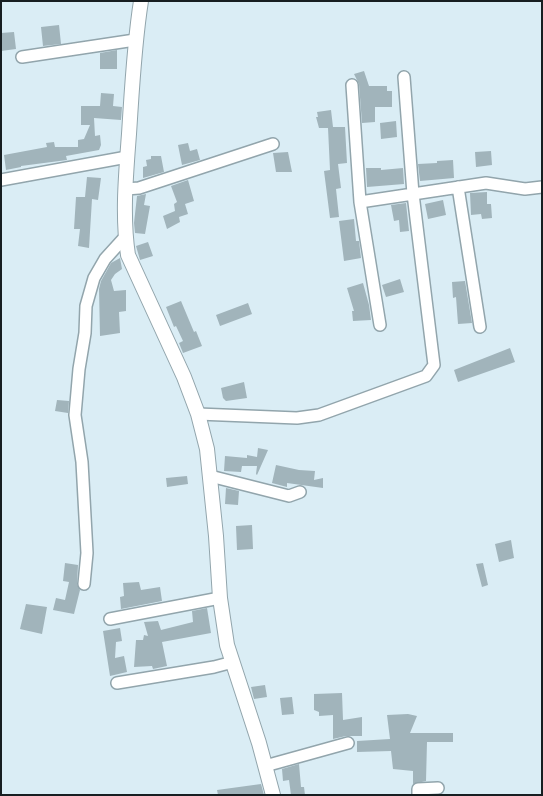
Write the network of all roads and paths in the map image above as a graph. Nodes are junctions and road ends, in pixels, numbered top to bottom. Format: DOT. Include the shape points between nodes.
graph roads {
  1 [pos="141,1"];
  2 [pos="135,40"];
  3 [pos="22,57"];
  4 [pos="404,77"];
  5 [pos="352,85"];
  6 [pos="273,144"];
  7 [pos="127,158"];
  8 [pos="1,180"];
  9 [pos="458,187"];
  10 [pos="542,187"];
  11 [pos="126,189"];
  12 [pos="413,194"];
  13 [pos="360,202"];
  14 [pos="125,237"];
  15 [pos="380,325"];
  16 [pos="480,328"];
  17 [pos="198,414"];
  18 [pos="210,476"];
  19 [pos="300,492"];
  20 [pos="84,584"];
  21 [pos="220,598"];
  22 [pos="110,619"];
  23 [pos="233,662"];
  24 [pos="117,683"];
  25 [pos="348,743"];
  26 [pos="265,766"];
  27 [pos="438,788"];
  28 [pos="273,795"];
  29 [pos="418,795"];
  1 -- 2 [label="street"];
  2 -- 3 [label="street"];
  2 -- 7 [label="street"];
  4 -- 12 [label="street"];
  5 -- 13 [label="street"];
  6 -- 11 [label="street" via="138,188"];
  7 -- 8 [label="street"];
  7 -- 11 [label="street"];
  9 -- 10 [label="street" via="486,183 525,189"];
  9 -- 12 [label="street"];
  9 -- 16 [label="street"];
  11 -- 14 [label="street"];
  12 -- 13 [label="street"];
  12 -- 17 [label="street" via="434,365 426,376 318,415 296,418"];
  13 -- 15 [label="street"];
  14 -- 17 [label="street" via="128,256"];
  14 -- 20 [label="street" via="94,278 86,306 75,415 82,462 87,553"];
  17 -- 18 [label="street"];
  18 -- 19 [label="street" via="290,496"];
  18 -- 21 [label="street"];
  21 -- 22 [label="street"];
  21 -- 23 [label="street"];
  23 -- 24 [label="street"];
  23 -- 26 [label="street"];
  25 -- 26 [label="street"];
  26 -- 28 [label="street"];
  27 -- 29 [label="street" via="418,788"];
}
